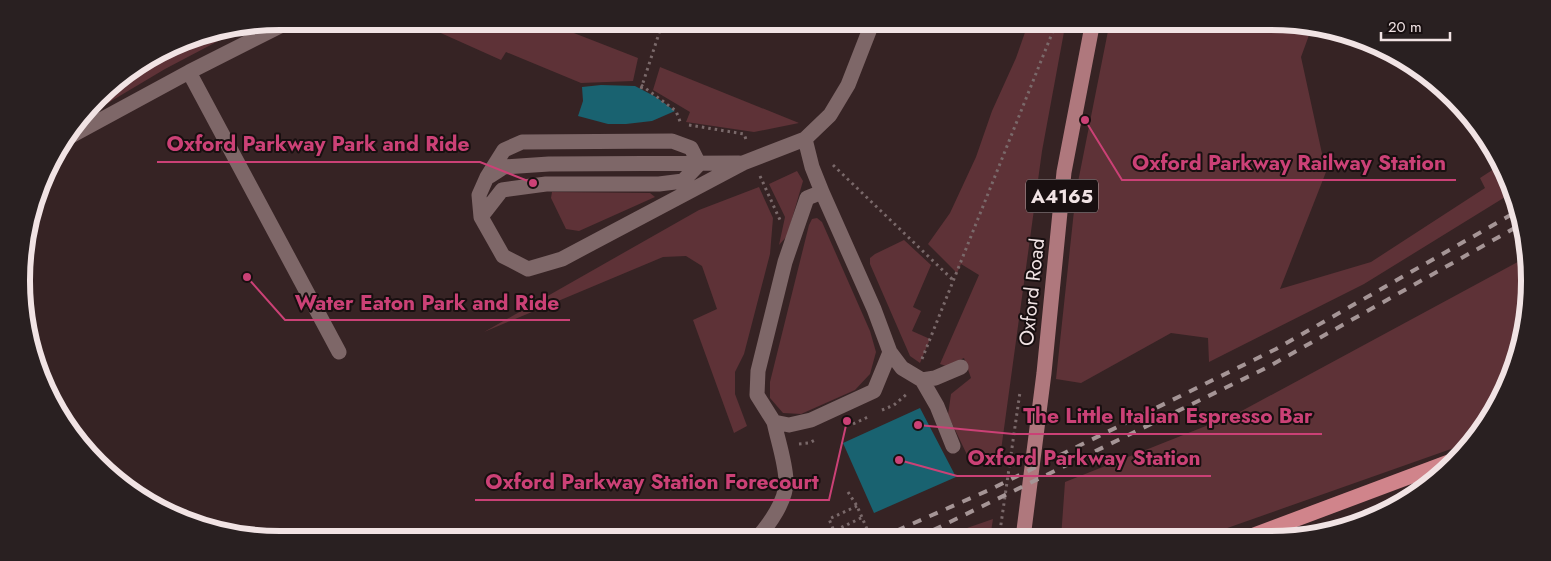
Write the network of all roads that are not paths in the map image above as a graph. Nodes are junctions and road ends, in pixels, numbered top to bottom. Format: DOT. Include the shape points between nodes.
graph roads {
  1 [pos="870,30"];
  2 [pos="1091,30"];
  3 [pos="271,31"];
  4 [pos="189,72"];
  5 [pos="80,131"];
  6 [pos="805,139"];
  7 [pos="743,163"];
  8 [pos="699,164"];
  9 [pos="487,177"];
  10 [pos="822,192"];
  11 [pos="481,217"];
  12 [pos="339,352"];
  13 [pos="890,352"];
  14 [pos="961,367"];
  15 [pos="922,380"];
  16 [pos="774,422"];
  17 [pos="954,446"];
  18 [pos="1440,465"];
  19 [pos="763,531"];
  20 [pos="1024,531"];
  21 [pos="1265,531"];
  1 -- 6 [label="lane" via="835,107"];
  2 -- 20 [label="main road, Oxford Road / A4165" via="1064,172"];
  3 -- 4 [label="lane"];
  4 -- 5 [label="lane"];
  4 -- 12 [label="lane"];
  6 -- 7 [label="lane"];
  6 -- 10 [label="lane"];
  7 -- 8 [label="lane"];
  7 -- 11 [label="lane" via="562,259 528,269 503,256"];
  8 -- 9 [label="lane" via="504,167"];
  8 -- 9 [label="lane" via="691,148 672,141 522,142 504,150"];
  8 -- 11 [label="lane" via="683,181 546,184 502,190"];
  9 -- 11 [label="lane" via="479,196"];
  10 -- 13 [label="lane"];
  10 -- 16 [label="lane" via="807,198 785,262 758,371 757,396"];
  13 -- 15 [label="lane" via="902,368"];
  13 -- 16 [label="lane" via="874,391 811,420 789,426"];
  14 -- 15 [label="lane"];
  15 -- 17 [label="lane"];
  16 -- 19 [label="lane" via="786,482 780,507"];
  18 -- 21 [label="highway"];
}
